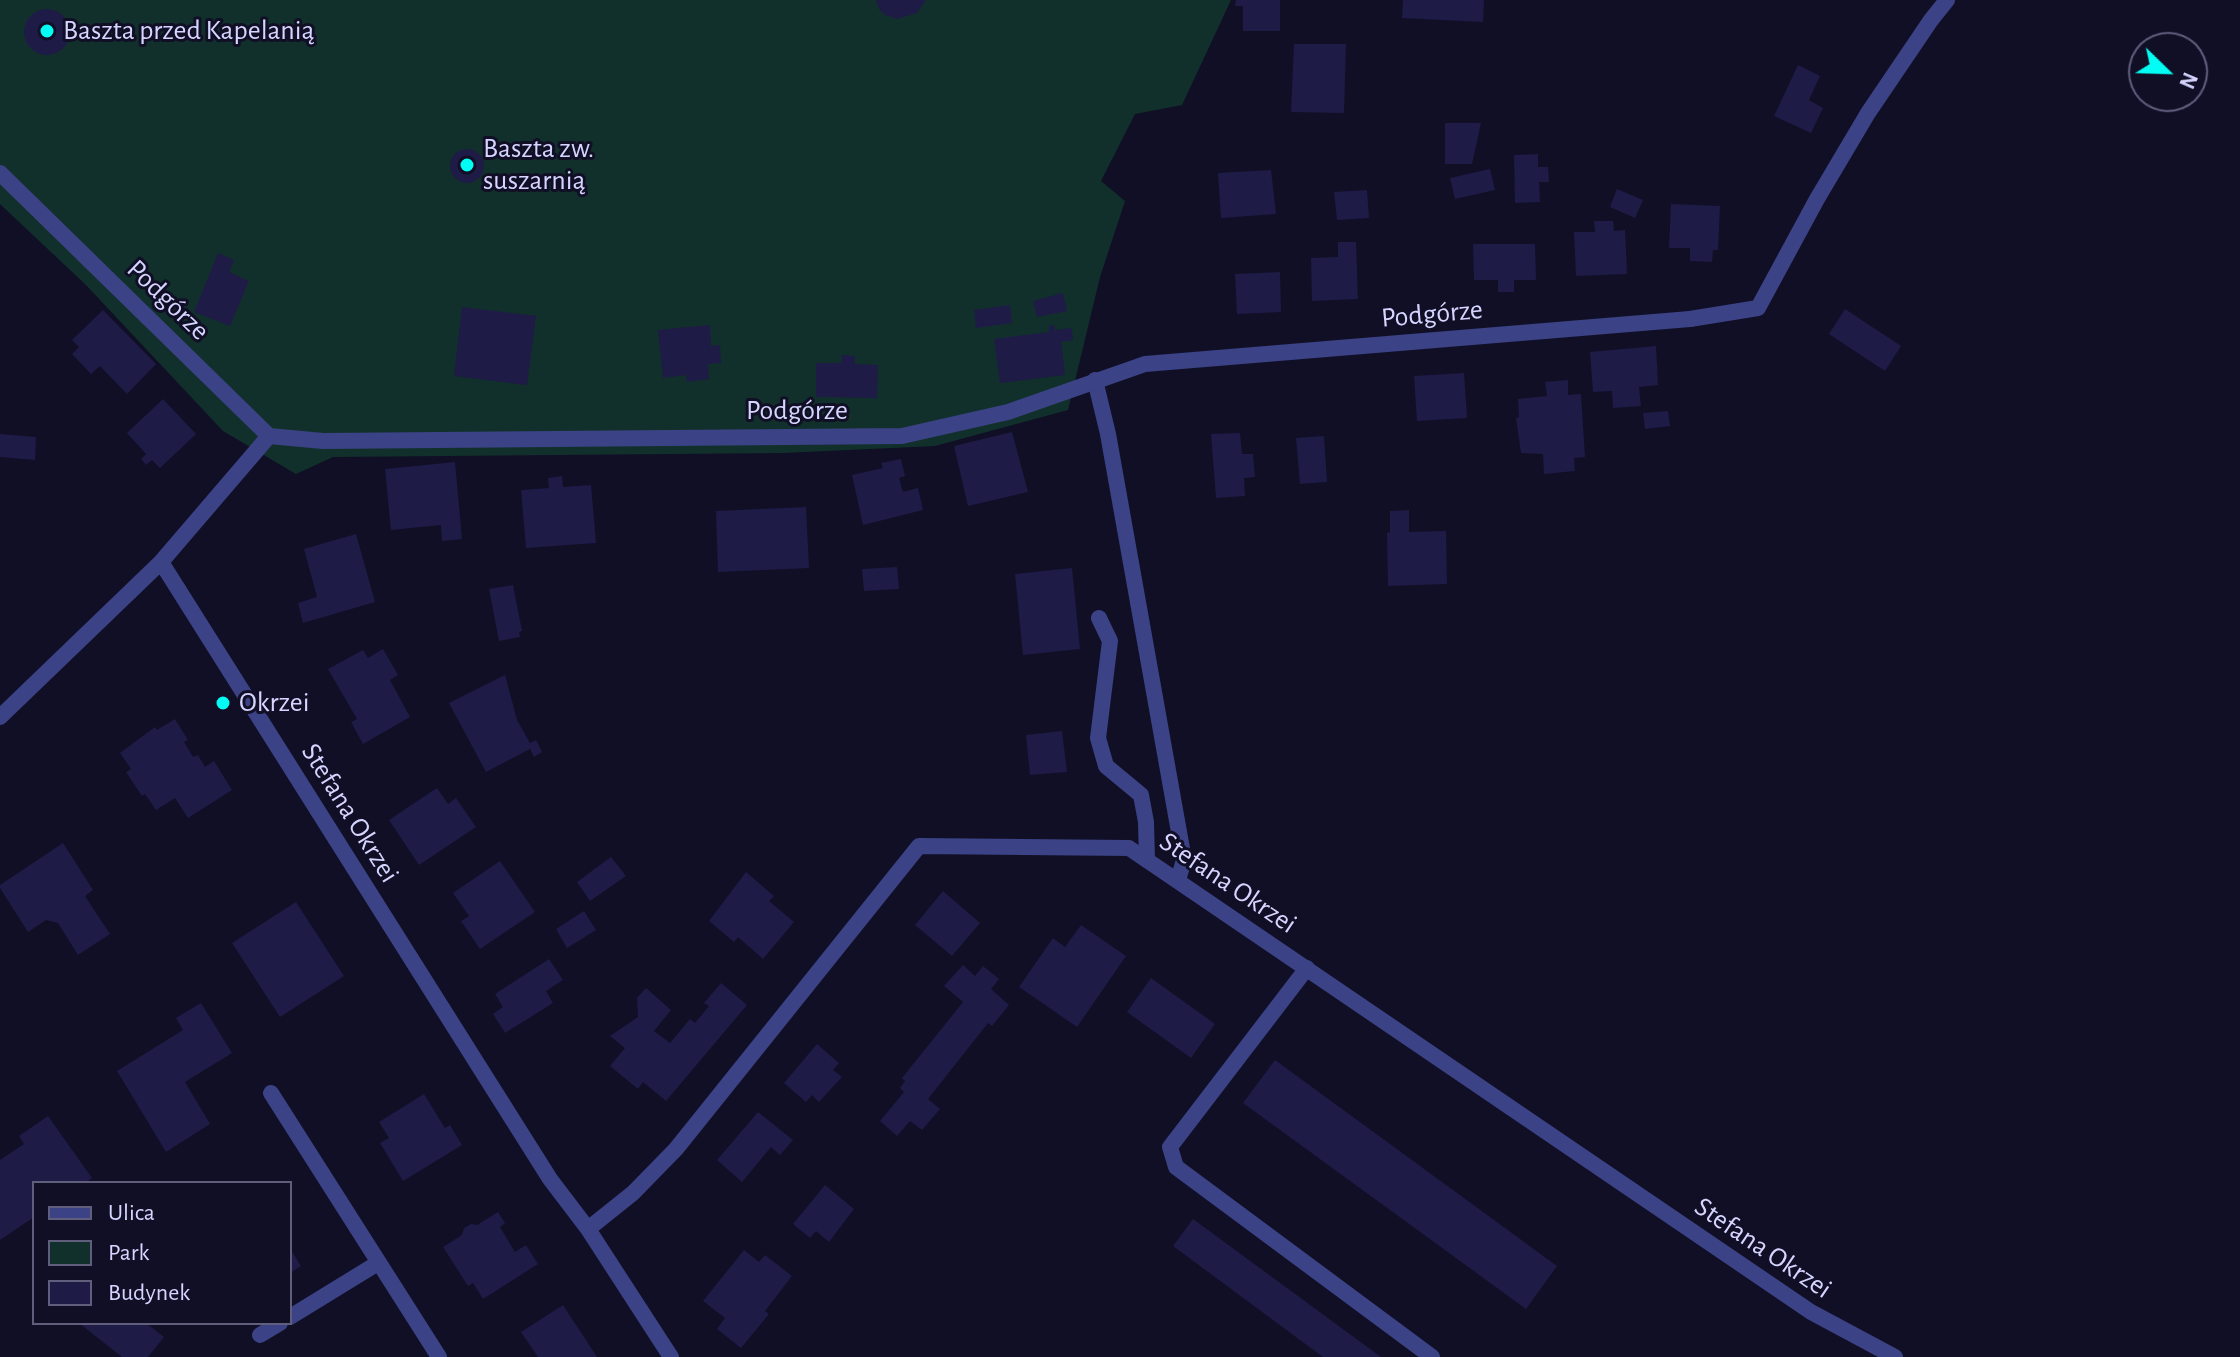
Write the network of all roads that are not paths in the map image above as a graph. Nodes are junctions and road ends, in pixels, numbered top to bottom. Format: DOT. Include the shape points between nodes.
graph roads {
  1 [pos="1947,0"];
  2 [pos="0,173"];
  3 [pos="1095,380"];
  4 [pos="269,436"];
  5 [pos="161,562"];
  6 [pos="1099,618"];
  7 [pos="0,717"];
  8 [pos="1147,860"];
  9 [pos="1178,880"];
  10 [pos="1307,968"];
  11 [pos="271,1093"];
  12 [pos="588,1229"];
  13 [pos="378,1263"];
  14 [pos="292,1316"];
  15 [pos="277,1325"];
  16 [pos="260,1335"];
  17 [pos="439,1357"];
  18 [pos="671,1357"];
  19 [pos="1432,1357"];
  20 [pos="1895,1357"];
  1 -- 3 [label="street, Podgórze" via="1868,113 1758,308 1690,319 1145,364"];
  2 -- 4 [label="street, Podgórze"];
  3 -- 4 [label="street, Podgórze" via="1008,412 902,436 339,441"];
  3 -- 9 [label="street" via="1184,860"];
  4 -- 5 [label="street"];
  5 -- 7 [label="street"];
  5 -- 12 [label="street, Stefana Okrzei" via="550,1179"];
  6 -- 8 [label="street" via="1110,641 1098,738 1106,766 1141,795"];
  8 -- 9 [label="street, Stefana Okrzei"];
  8 -- 12 [label="street, Stefana Okrzei" via="1129,848 919,846 676,1149"];
  9 -- 10 [label="street, Stefana Okrzei"];
  10 -- 19 [label="street" via="1170,1147 1176,1167"];
  10 -- 20 [label="street, Stefana Okrzei" via="1811,1312"];
  11 -- 13 [label="street"];
  12 -- 18 [label="street, Stefana Okrzei"];
  13 -- 14 [label="street"];
  13 -- 17 [label="street"];
  15 -- 16 [label="street"];
}
